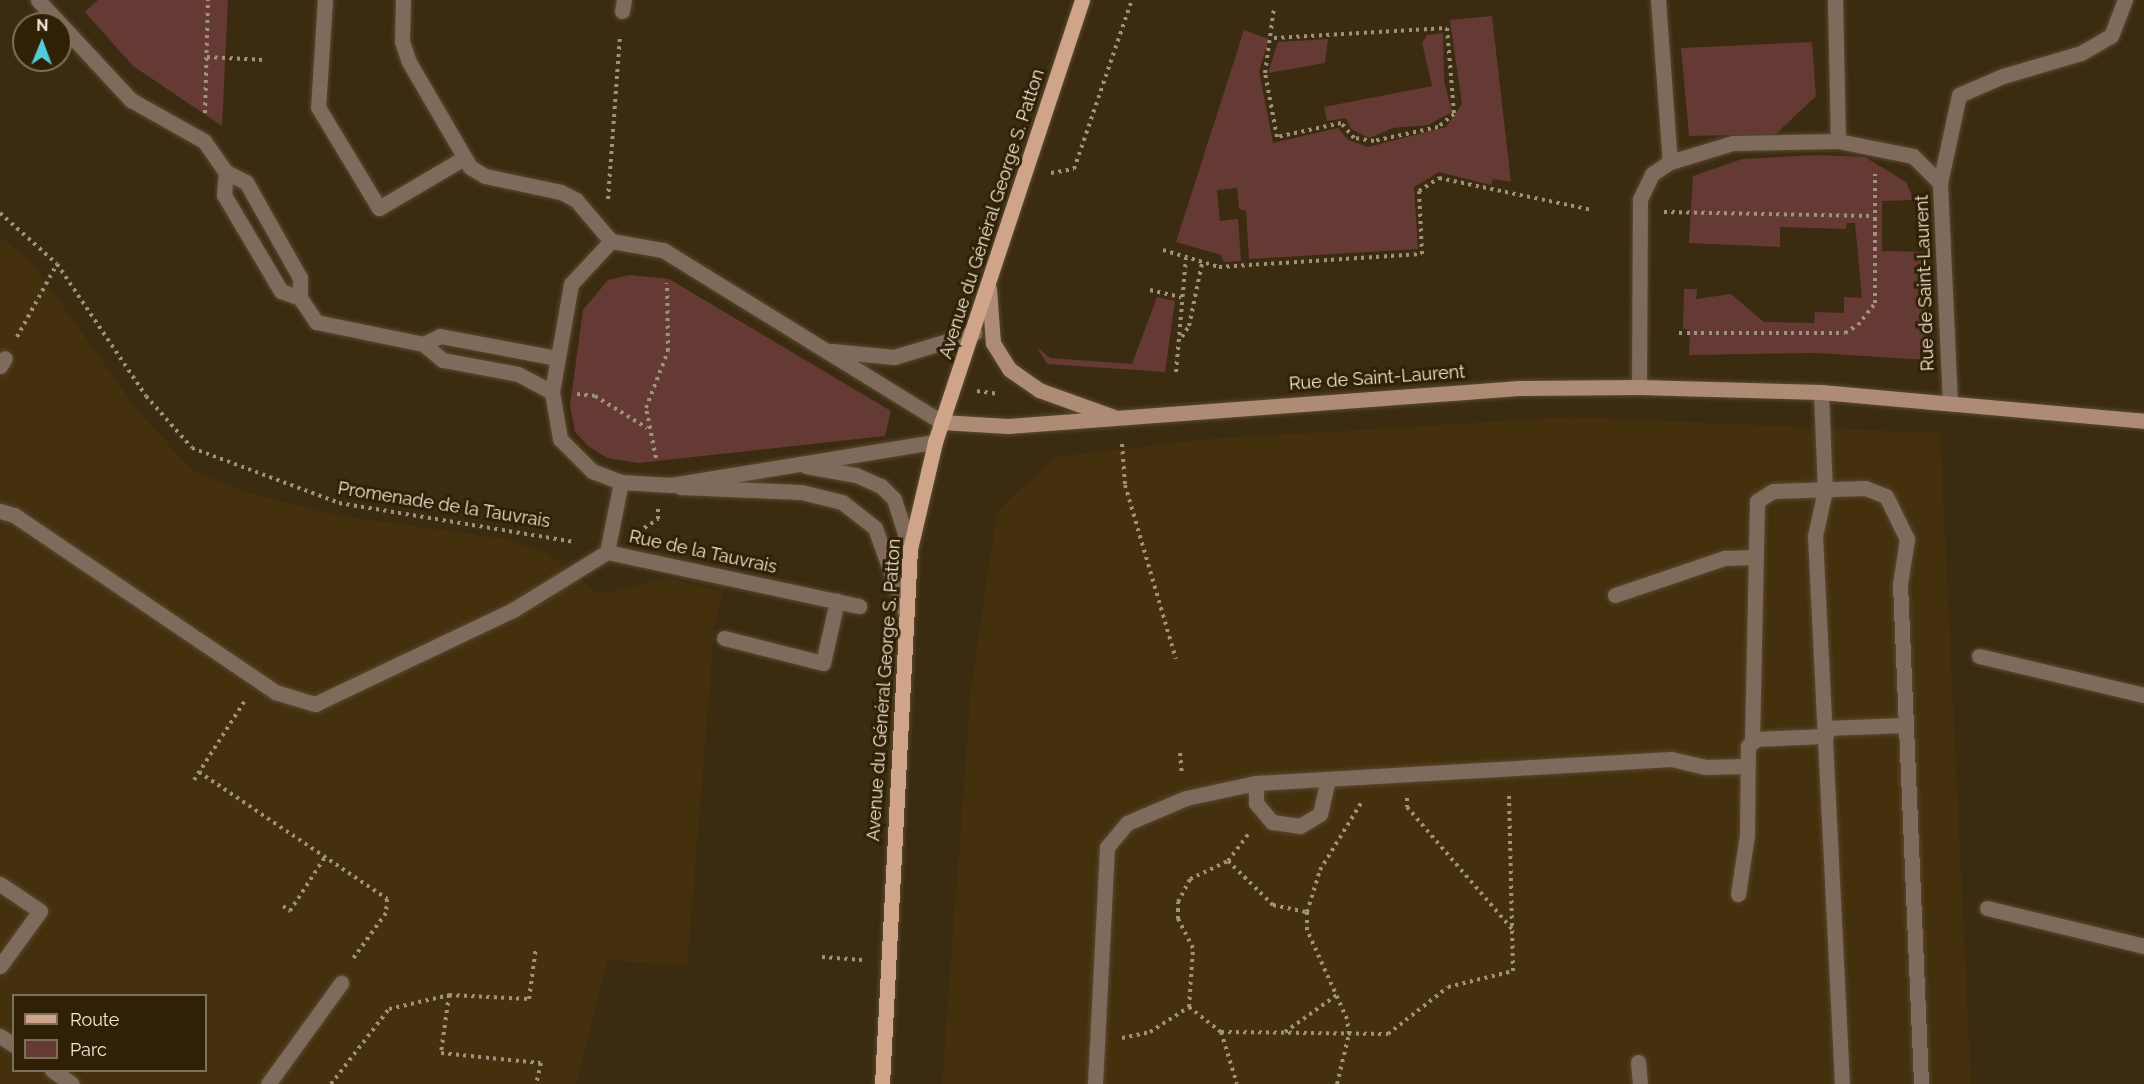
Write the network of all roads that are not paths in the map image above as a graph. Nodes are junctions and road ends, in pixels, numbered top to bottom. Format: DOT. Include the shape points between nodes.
graph roads {
  1 [pos="38,0"];
  2 [pos="325,0"];
  3 [pos="403,0"];
  4 [pos="1082,0"];
  5 [pos="1658,0"];
  6 [pos="1835,0"];
  7 [pos="2125,0"];
  8 [pos="1838,141"];
  9 [pos="464,158"];
  10 [pos="1670,162"];
  11 [pos="226,172"];
  12 [pos="1940,183"];
  13 [pos="611,241"];
  14 [pos="989,289"];
  15 [pos="300,298"];
  16 [pos="974,333"];
  17 [pos="423,344"];
  18 [pos="826,350"];
  19 [pos="556,358"];
  20 [pos="1639,387"];
  21 [pos="552,392"];
  22 [pos="1821,392"];
  23 [pos="1950,401"];
  24 [pos="1119,419"];
  25 [pos="2144,421"];
  26 [pos="941,422"];
  27 [pos="935,442"];
  28 [pos="800,465"];
  29 [pos="621,482"];
  30 [pos="664,485"];
  31 [pos="1825,490"];
  32 [pos="0,511"];
  33 [pos="910,549"];
  34 [pos="607,552"];
  35 [pos="1754,556"];
  36 [pos="1615,595"];
  37 [pos="837,601"];
  38 [pos="859,606"];
  39 [pos="906,616"];
  40 [pos="724,638"];
  41 [pos="1979,656"];
  42 [pos="2144,694"];
  43 [pos="1905,725"];
  44 [pos="1826,732"];
  45 [pos="1752,741"];
  46 [pos="1745,766"];
  47 [pos="1328,780"];
  48 [pos="1256,783"];
  49 [pos="0,884"];
  50 [pos="1738,894"];
  51 [pos="1987,908"];
  52 [pos="2144,946"];
  53 [pos="0,966"];
  54 [pos="341,983"];
  55 [pos="1638,1062"];
  56 [pos="54,1072"];
  57 [pos="72,1084"];
  58 [pos="268,1084"];
  59 [pos="882,1084"];
  60 [pos="1095,1084"];
  61 [pos="1640,1084"];
  62 [pos="1842,1084"];
  63 [pos="1921,1084"];
  1 -- 11 [label="street" via="131,100 204,141"];
  2 -- 9 [label="street" via="318,107 379,208"];
  3 -- 9 [label="street" via="402,41 409,62"];
  4 -- 14 [label="main road, Avenue du Général George S. Patton"];
  5 -- 10 [label="street"];
  6 -- 8 [label="street"];
  7 -- 12 [label="street" via="2111,36 2081,53 2003,76 1959,95"];
  8 -- 10 [label="street, Rue de Saint-Laurent" via="1733,143"];
  8 -- 12 [label="street, Rue de Saint-Laurent" via="1914,156"];
  9 -- 13 [label="street" via="485,176 561,192"];
  10 -- 20 [label="street, Rue de Saint-Laurent" via="1652,174 1640,212"];
  11 -- 15 [label="street" via="246,182 300,278"];
  11 -- 15 [label="street" via="224,195 281,291"];
  12 -- 23 [label="street, Rue de Saint-Laurent"];
  13 -- 18 [label="street" via="663,250"];
  13 -- 19 [label="street" via="571,284"];
  14 -- 16 [label="main road, Avenue du Général George S. Patton"];
  14 -- 24 [label="street, Rue de Saint-Laurent" via="993,343 1009,369 1039,390"];
  15 -- 17 [label="street" via="316,322"];
  16 -- 18 [label="street" via="894,357"];
  16 -- 26 [label="main road, Avenue du Général George S. Patton"];
  17 -- 19 [label="street" via="440,336"];
  17 -- 21 [label="street" via="444,360 518,374"];
  18 -- 26 [label="street"];
  19 -- 21 [label="street"];
  20 -- 22 [label="street, Rue de Saint-Laurent"];
  20 -- 24 [label="street, Rue de Saint-Laurent" via="1519,388"];
  21 -- 29 [label="street" via="560,439 573,458"];
  22 -- 23 [label="street, Rue de Saint-Laurent"];
  22 -- 31 [label="street"];
  23 -- 25 [label="street, Rue de Saint-Laurent"];
  24 -- 26 [label="street, Rue de Saint-Laurent" via="975,426"];
  26 -- 27 [label="main road, Avenue du Général George S. Patton"];
  27 -- 28 [label="street" via="839,454"];
  27 -- 33 [label="main road, Avenue du Général George S. Patton"];
  28 -- 30 [label="street"];
  28 -- 33 [label="street" via="856,475 881,486 894,499"];
  29 -- 30 [label="street"];
  29 -- 34 [label="street, Rue de la Tauvrais"];
  30 -- 39 [label="street" via="702,492 801,492 842,502 875,528"];
  31 -- 35 [label="street" via="1761,496 1754,507"];
  31 -- 43 [label="street" via="1865,488 1886,496 1905,529 1900,584"];
  31 -- 44 [label="street" via="1815,536"];
  32 -- 34 [label="street" via="14,514 293,702 333,699 513,610"];
  33 -- 39 [label="main road, Avenue du Général George S. Patton"];
  34 -- 37 [label="street, Rue de la Tauvrais"];
  35 -- 36 [label="street" via="1724,558"];
  35 -- 45 [label="street"];
  37 -- 38 [label="street, Rue de la Tauvrais"];
  37 -- 40 [label="street" via="823,663"];
  39 -- 59 [label="main road, Avenue du Général George S. Patton"];
  41 -- 42 [label="street"];
  43 -- 44 [label="street"];
  43 -- 63 [label="street"];
  44 -- 45 [label="street"];
  44 -- 62 [label="street"];
  45 -- 46 [label="street"];
  46 -- 47 [label="street" via="1705,767 1671,759"];
  46 -- 50 [label="street" via="1747,835"];
  47 -- 48 [label="street"];
  47 -- 48 [label="street" via="1320,814 1300,826 1272,822 1257,803"];
  48 -- 60 [label="street" via="1186,798 1119,827 1109,840"];
  49 -- 53 [label="street" via="40,911"];
  51 -- 52 [label="street"];
  54 -- 58 [label="street"];
  55 -- 61 [label="street"];
  56 -- 57 [label="street"];
}
